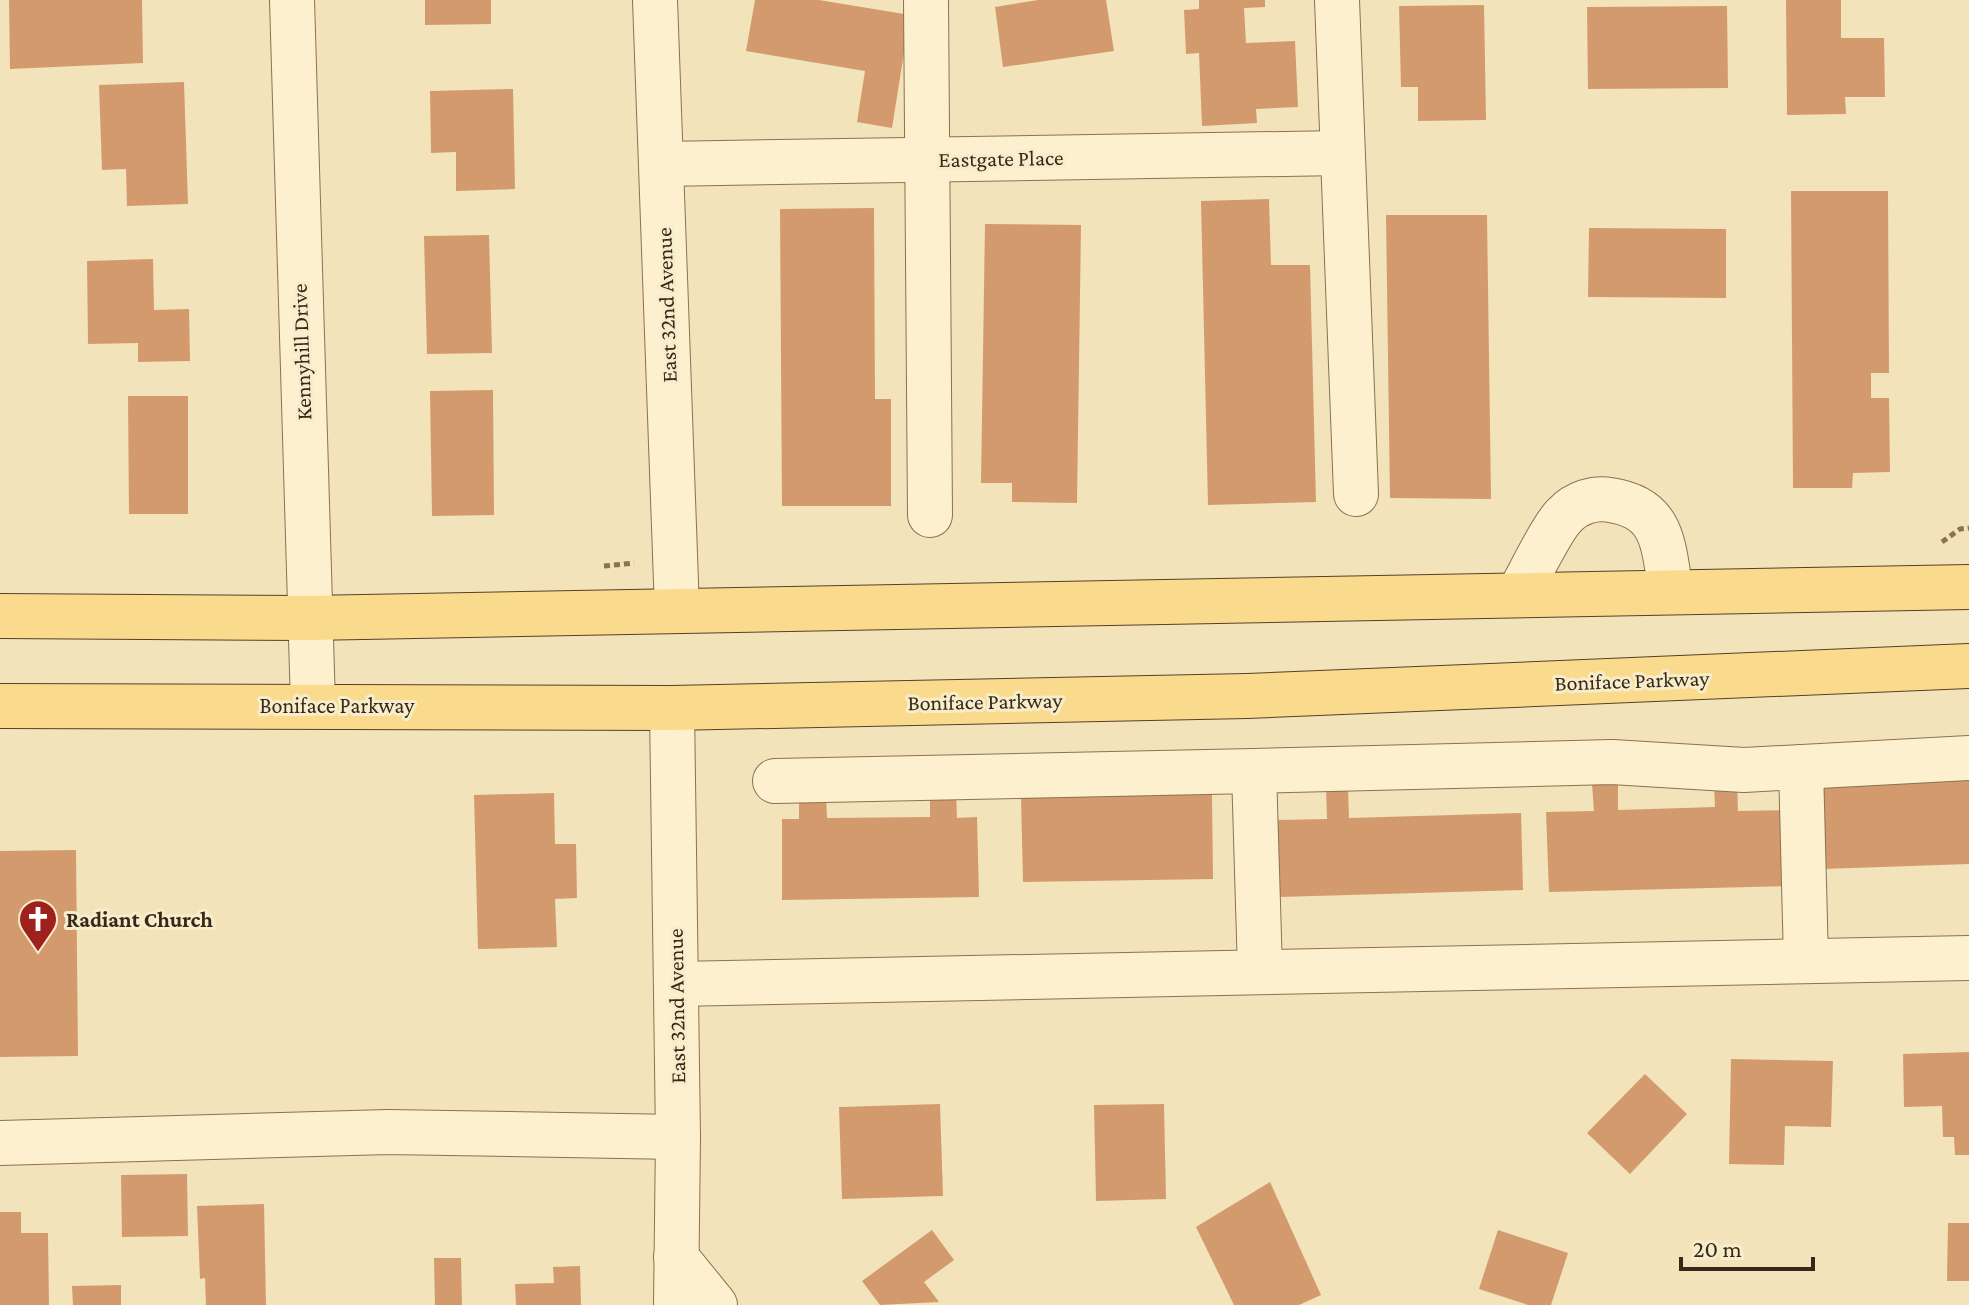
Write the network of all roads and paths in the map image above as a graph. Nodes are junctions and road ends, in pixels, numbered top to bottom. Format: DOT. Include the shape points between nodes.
graph roads {
  1 [pos="292,0"];
  2 [pos="655,0"];
  3 [pos="926,0"];
  4 [pos="1337,0"];
  5 [pos="1341,153"];
  6 [pos="928,159"];
  7 [pos="661,164"];
  8 [pos="1356,494"];
  9 [pos="930,515"];
  10 [pos="1969,587"];
  11 [pos="1671,592"];
  12 [pos="1518,595"];
  13 [pos="677,610"];
  14 [pos="0,616"];
  15 [pos="309,618"];
  16 [pos="1969,666"];
  17 [pos="313,705"];
  18 [pos="0,706"];
  19 [pos="672,708"];
  20 [pos="1969,758"];
  21 [pos="1801,767"];
  22 [pos="1254,771"];
  23 [pos="775,781"];
  24 [pos="1969,958"];
  25 [pos="1806,961"];
  26 [pos="1260,971"];
  27 [pos="676,984"];
  28 [pos="678,1137"];
  29 [pos="0,1143"];
  30 [pos="676,1257"];
  31 [pos="676,1305"];
  32 [pos="715,1305"];
  1 -- 15 [label="street, Kennyhill Drive"];
  2 -- 7 [label="street, East 32nd Avenue"];
  3 -- 6 [label="street"];
  4 -- 5 [label="street"];
  5 -- 6 [label="street, Eastgate Place"];
  5 -- 8 [label="street"];
  6 -- 7 [label="street, Eastgate Place"];
  6 -- 9 [label="street"];
  7 -- 13 [label="street, East 32nd Avenue"];
  10 -- 11 [label="main road"];
  11 -- 12 [label="main road"];
  11 -- 12 [label="street" via="1662,539 1648,513 1631,503 1602,499 1581,503 1563,516"];
  12 -- 13 [label="main road"];
  13 -- 15 [label="main road"];
  14 -- 15 [label="main road"];
  15 -- 17 [label="street, Kennyhill Drive"];
  16 -- 19 [label="main road, Boniface Parkway" via="1247,696"];
  17 -- 18 [label="main road, Boniface Parkway"];
  17 -- 19 [label="main road, Boniface Parkway"];
  19 -- 27 [label="street, East 32nd Avenue"];
  20 -- 21 [label="street"];
  21 -- 22 [label="street" via="1744,770 1612,762"];
  21 -- 25 [label="street"];
  22 -- 23 [label="street"];
  22 -- 26 [label="street"];
  24 -- 25 [label="street"];
  25 -- 26 [label="street"];
  26 -- 27 [label="street"];
  27 -- 28 [label="street, East 32nd Avenue"];
  28 -- 29 [label="street" via="388,1132"];
  28 -- 30 [label="street, East 32nd Avenue"];
  30 -- 31 [label="street, East 32nd Avenue"];
  30 -- 32 [label="street"];
}
